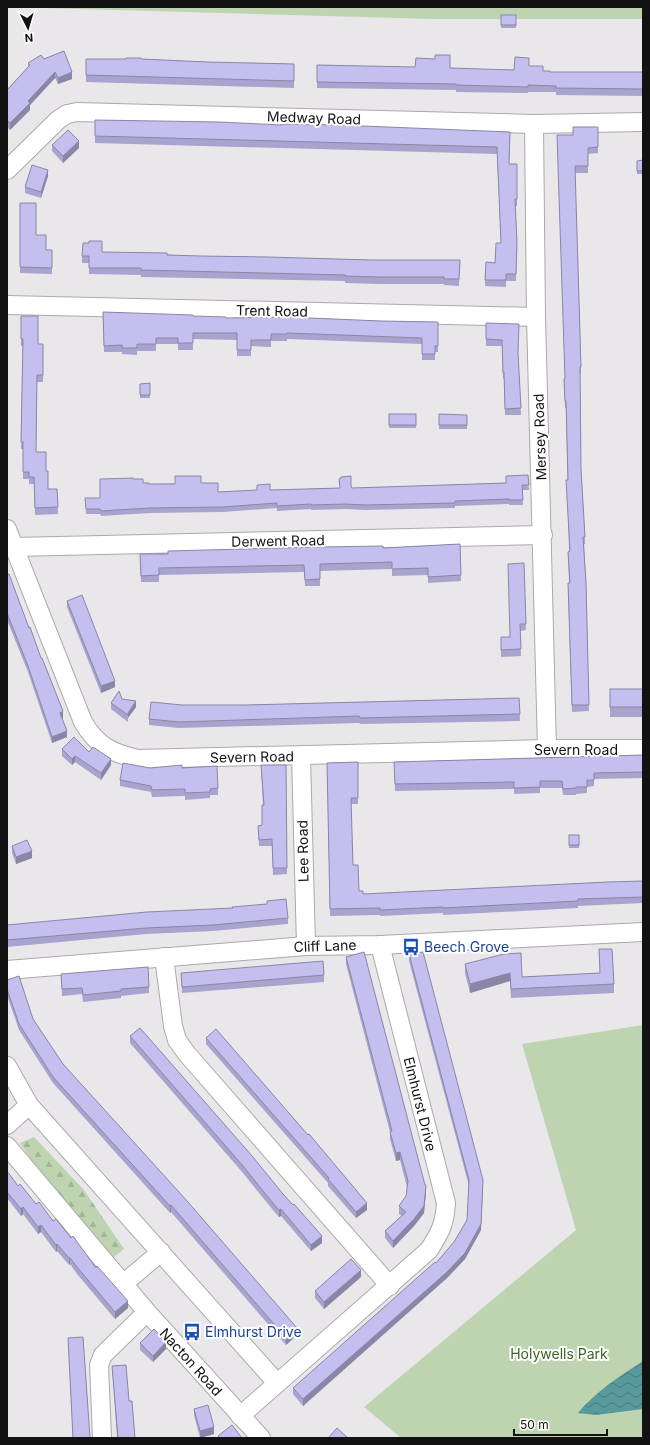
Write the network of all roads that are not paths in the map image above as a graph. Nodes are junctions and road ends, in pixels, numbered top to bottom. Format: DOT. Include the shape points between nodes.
graph roads {
  1 [pos="643,122"];
  2 [pos="534,124"];
  3 [pos="7,170"];
  4 [pos="7,305"];
  5 [pos="536,318"];
  6 [pos="7,529"];
  7 [pos="543,535"];
  8 [pos="14,547"];
  9 [pos="643,749"];
  10 [pos="548,750"];
  11 [pos="301,756"];
  12 [pos="643,932"];
  13 [pos="380,945"];
  14 [pos="306,946"];
  15 [pos="164,957"];
  16 [pos="7,970"];
  17 [pos="7,1066"];
  18 [pos="30,1105"];
  19 [pos="7,1125"];
  20 [pos="7,1146"];
  21 [pos="161,1252"];
  22 [pos="123,1284"];
  23 [pos="390,1286"];
  24 [pos="147,1312"];
  25 [pos="277,1383"];
  26 [pos="240,1416"];
  27 [pos="102,1438"];
  28 [pos="261,1438"];
  1 -- 2 [label="street, Medway Road"];
  2 -- 3 [label="street, Medway Road" via="77,112 58,120"];
  2 -- 5 [label="street, Mersey Road"];
  4 -- 5 [label="street, Trent Road"];
  5 -- 7 [label="street, Mersey Road"];
  6 -- 8 [label="street, Severn Road"];
  7 -- 8 [label="street, Derwent Road"];
  7 -- 10 [label="street, Mersey Road"];
  8 -- 11 [label="street, Severn Road" via="83,722 98,742 123,755 138,759"];
  9 -- 10 [label="street, Severn Road"];
  10 -- 11 [label="street, Severn Road"];
  11 -- 14 [label="street, Lee Road"];
  12 -- 13 [label="street, Cliff Lane"];
  13 -- 14 [label="street, Cliff Lane"];
  13 -- 23 [label="street, Elmhurst Drive" via="446,1203 440,1232 429,1250"];
  14 -- 15 [label="street, Cliff Lane"];
  15 -- 16 [label="street, Cliff Lane"];
  15 -- 23 [label="street" via="177,1040"];
  17 -- 18 [label="street"];
  18 -- 19 [label="street"];
  18 -- 21 [label="street"];
  20 -- 22 [label="street, Nacton Road"];
  21 -- 22 [label="street"];
  21 -- 25 [label="street"];
  22 -- 24 [label="street, Nacton Road"];
  23 -- 25 [label="street, Elmhurst Drive"];
  24 -- 26 [label="street, Nacton Road"];
  24 -- 27 [label="street" via="103,1355 99,1365"];
  25 -- 26 [label="street, Elmhurst Drive"];
  26 -- 28 [label="street, Nacton Road"];
}
